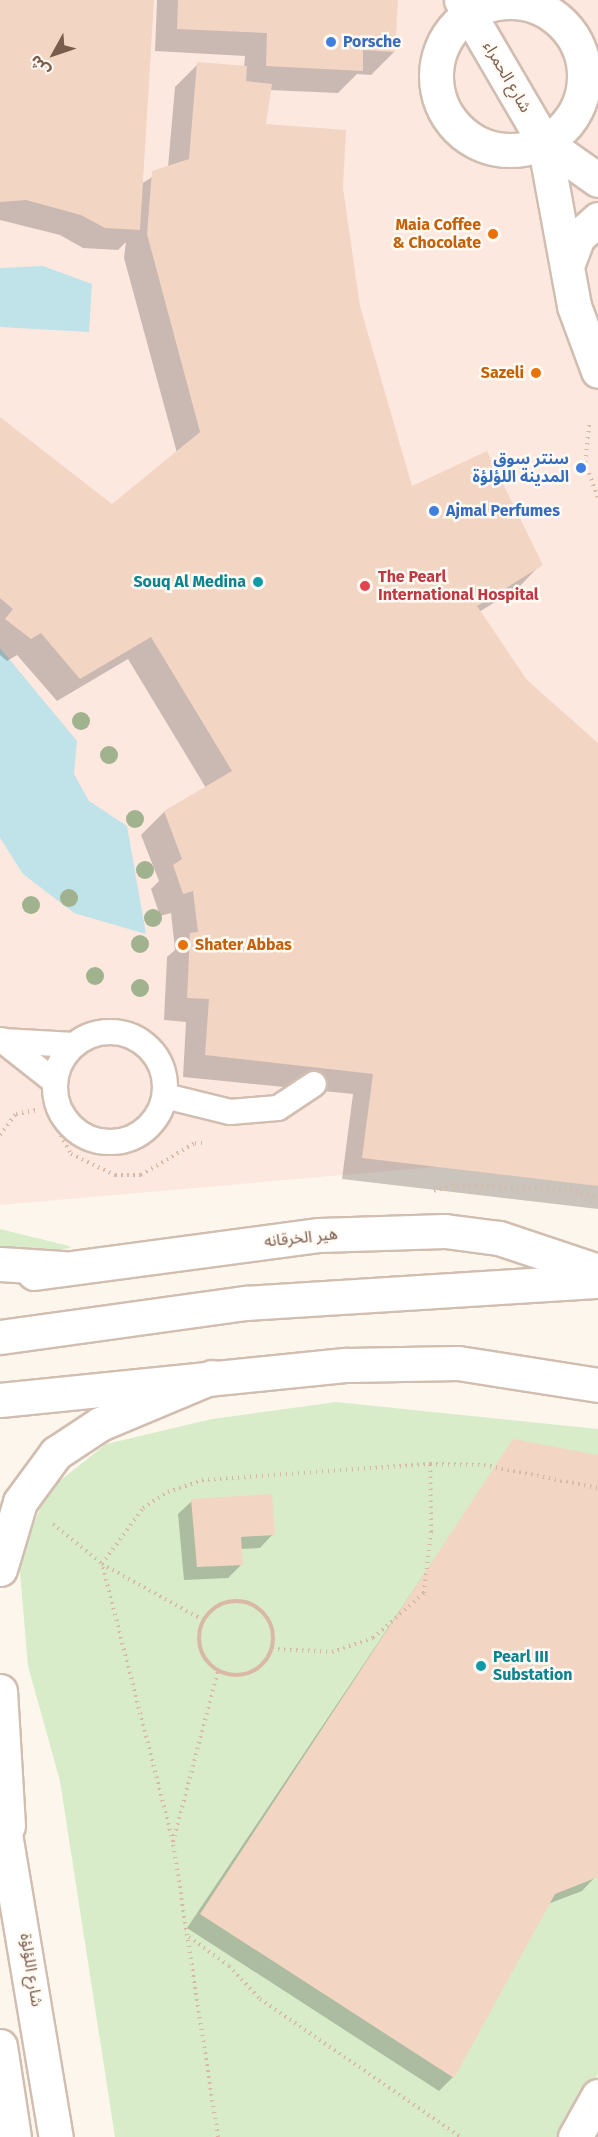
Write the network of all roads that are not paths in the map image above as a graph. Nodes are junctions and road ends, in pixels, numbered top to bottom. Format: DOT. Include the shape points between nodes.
graph roads {
  1 [pos="466,7"];
  2 [pos="544,142"];
  3 [pos="598,180"];
  4 [pos="598,219"];
  5 [pos="568,263"];
  6 [pos="598,371"];
  7 [pos="1,1040"];
  8 [pos="74,1045"];
  9 [pos="54,1081"];
  10 [pos="314,1084"];
  11 [pos="165,1096"];
  12 [pos="0,1264"];
  13 [pos="62,1268"];
  14 [pos="598,1272"];
  15 [pos="0,1279"];
  16 [pos="598,1281"];
  17 [pos="0,1337"];
  18 [pos="212,1377"];
  19 [pos="598,1385"];
  20 [pos="0,1400"];
  21 [pos="0,1569"];
  22 [pos="0,1692"];
  23 [pos="4,1817"];
  24 [pos="0,2046"];
  25 [pos="598,2096"];
  26 [pos="14,2137"];
  27 [pos="56,2137"];
  28 [pos="575,2137"];
  1 -- 2 [label="street, شارع الحمراء"];
  1 -- 2 [label="street" via="448,34 437,62 442,106 460,130 486,146 515,150"];
  1 -- 2 [label="street" via="519,2 551,14 575,39 585,72 579,105"];
  2 -- 3 [label="street, شارع الحمراء"];
  2 -- 5 [label="street, شارع الحمراء"];
  4 -- 5 [label="street" via="578,237"];
  5 -- 6 [label="street, شارع الحمراء" via="574,306"];
  7 -- 8 [label="lane"];
  7 -- 9 [label="lane"];
  8 -- 9 [label="lane"];
  8 -- 11 [label="lane" via="109,1031 128,1035 157,1059"];
  9 -- 11 [label="lane" via="63,1118 76,1131 103,1142 131,1139 147,1128"];
  10 -- 11 [label="lane" via="278,1108 230,1112"];
  12 -- 13 [label="street"];
  13 -- 14 [label="street, هير الخرقانه" via="319,1234 445,1231 499,1238"];
  13 -- 15 [label="street, هير الخرقانه"];
  16 -- 17 [label="street" via="246,1303"];
  18 -- 19 [label="street" via="458,1363"];
  18 -- 20 [label="street"];
  18 -- 21 [label="street" via="100,1424 56,1453 20,1502"];
  22 -- 23 [label="street, شارع اللؤلؤة"];
  23 -- 27 [label="street, شارع اللؤلؤة"];
  24 -- 26 [label="street"];
  25 -- 28 [label="street"];
}
